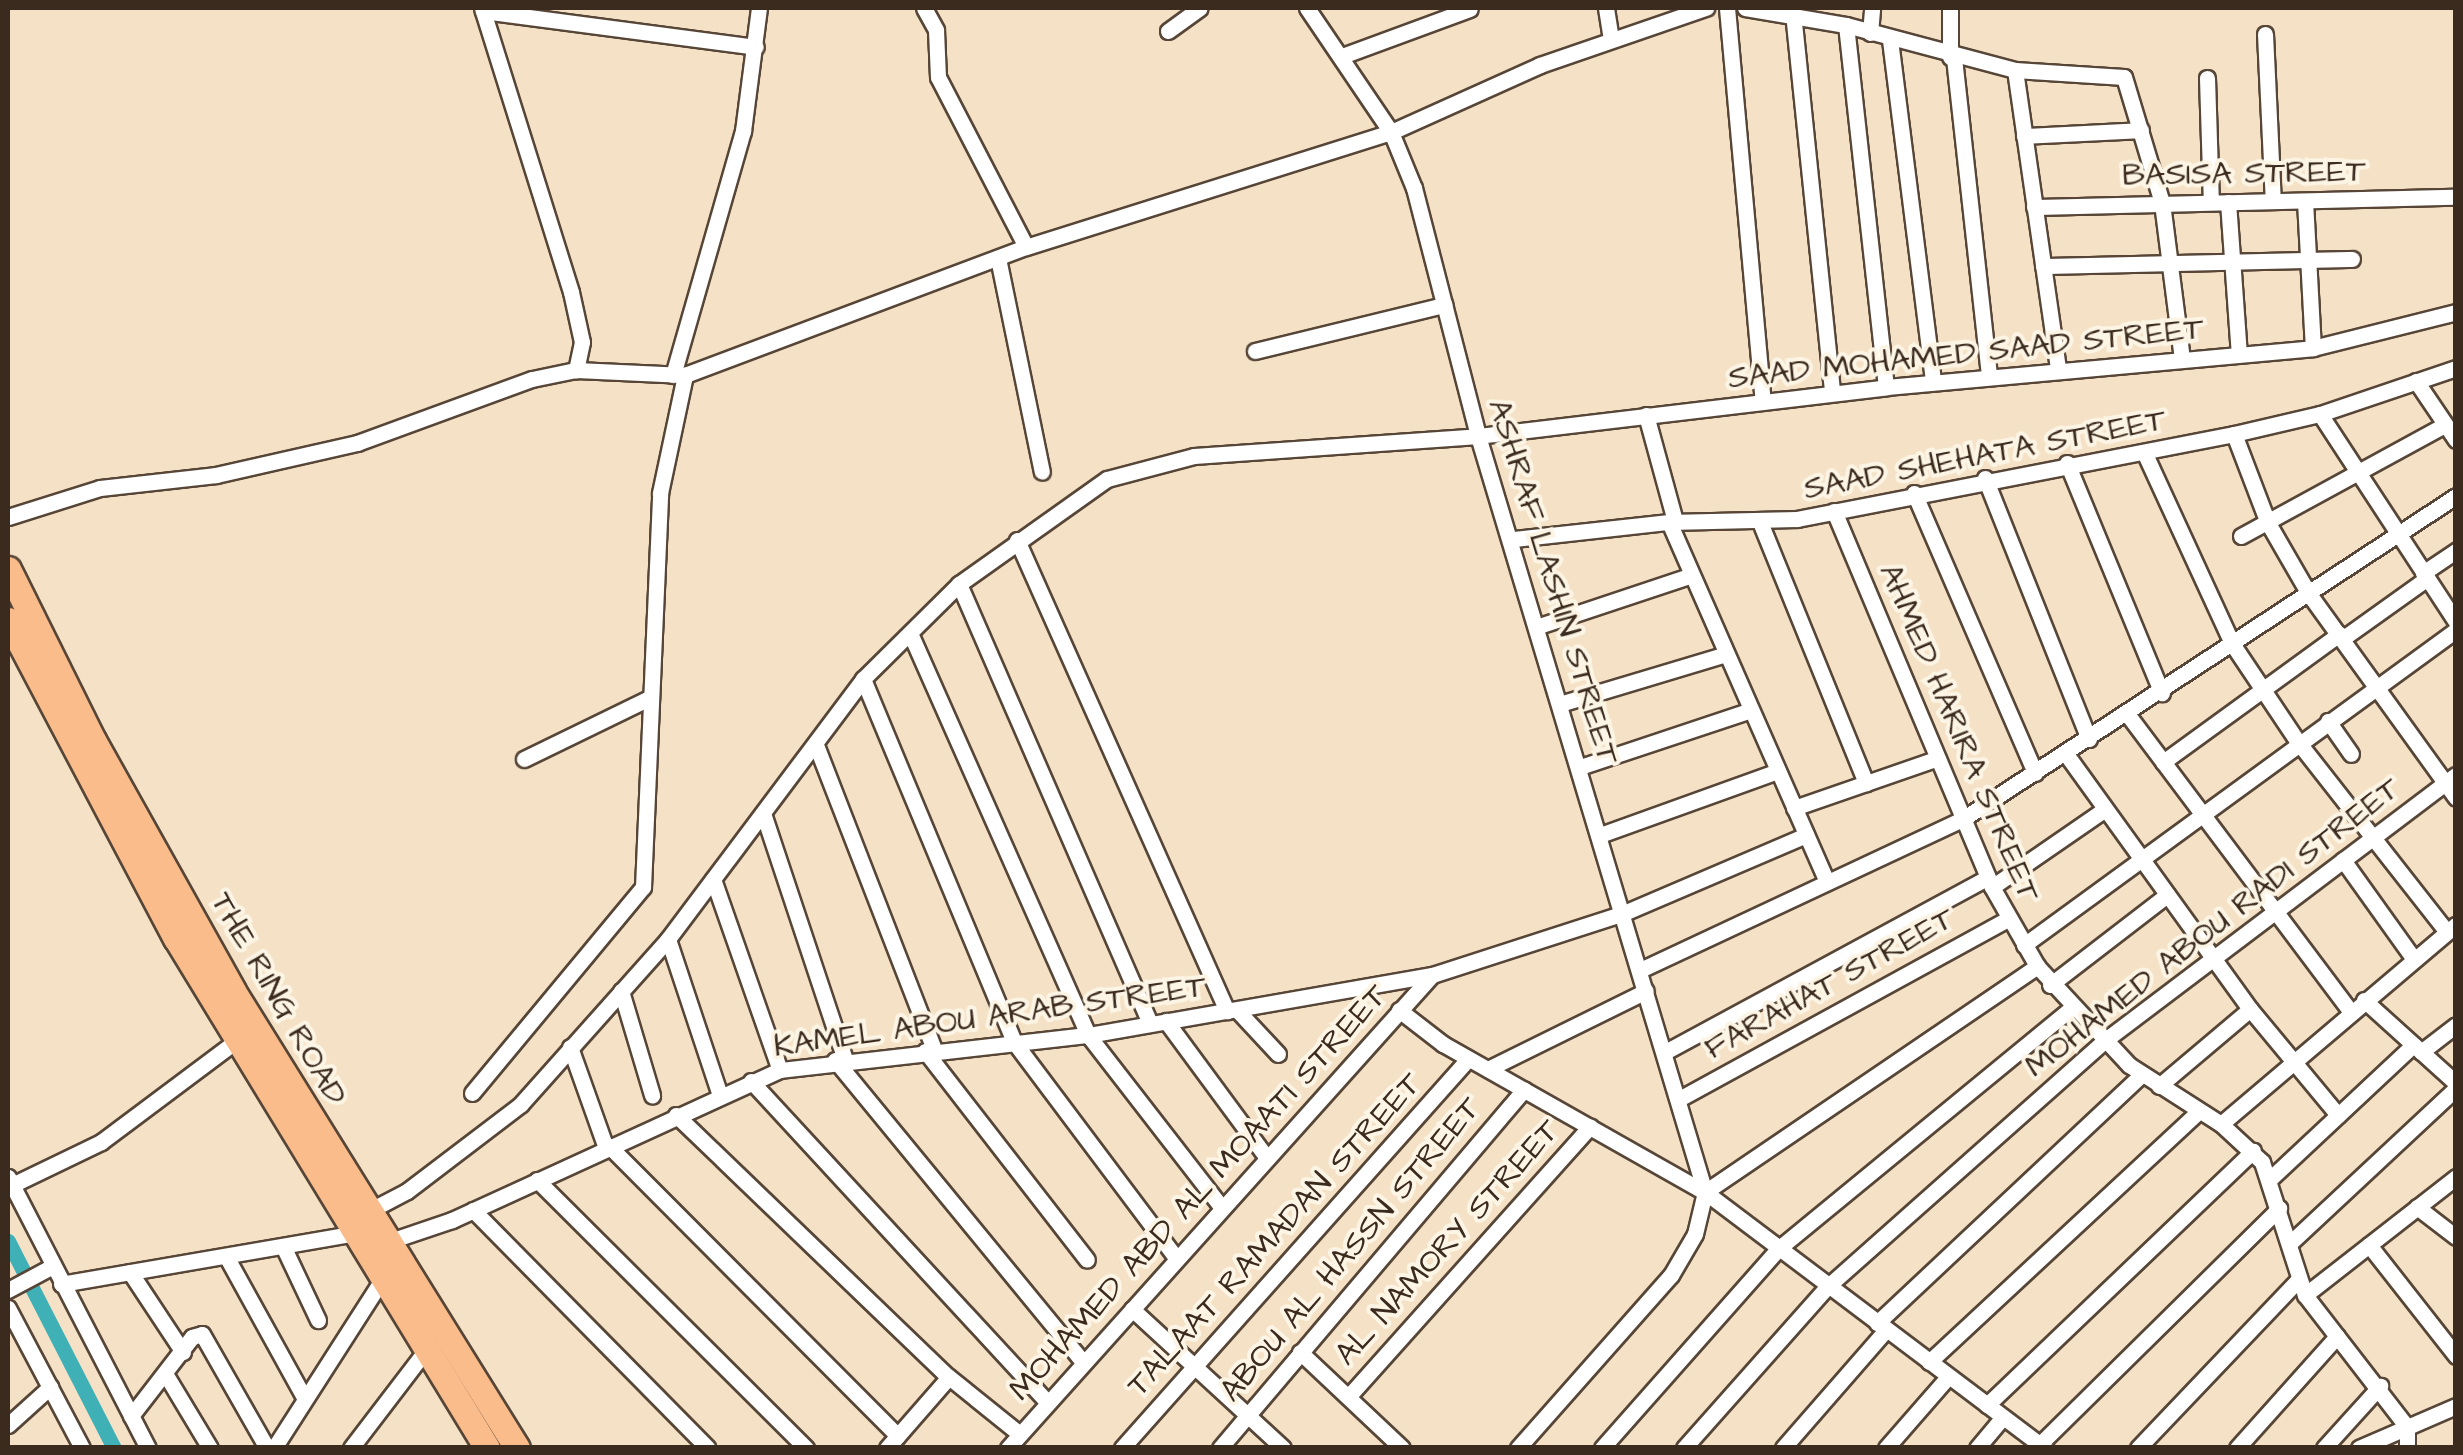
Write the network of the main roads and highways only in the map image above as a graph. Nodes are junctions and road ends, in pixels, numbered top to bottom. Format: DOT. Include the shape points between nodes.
graph roads {
  1 [pos="8,569"];
  2 [pos="8,620"];
  3 [pos="247,1033"];
  4 [pos="362,1223"];
  5 [pos="487,1448"];
  6 [pos="517,1448"];
  1 -- 3 [label="highway, THE RING ROAD"];
  2 -- 3 [label="highway, THE RING ROAD" via="120,837"];
  3 -- 4 [label="highway, THE RING ROAD"];
  4 -- 5 [label="highway, THE RING ROAD" via="383,1278"];
  4 -- 6 [label="highway, THE RING ROAD" via="387,1242"];
}
